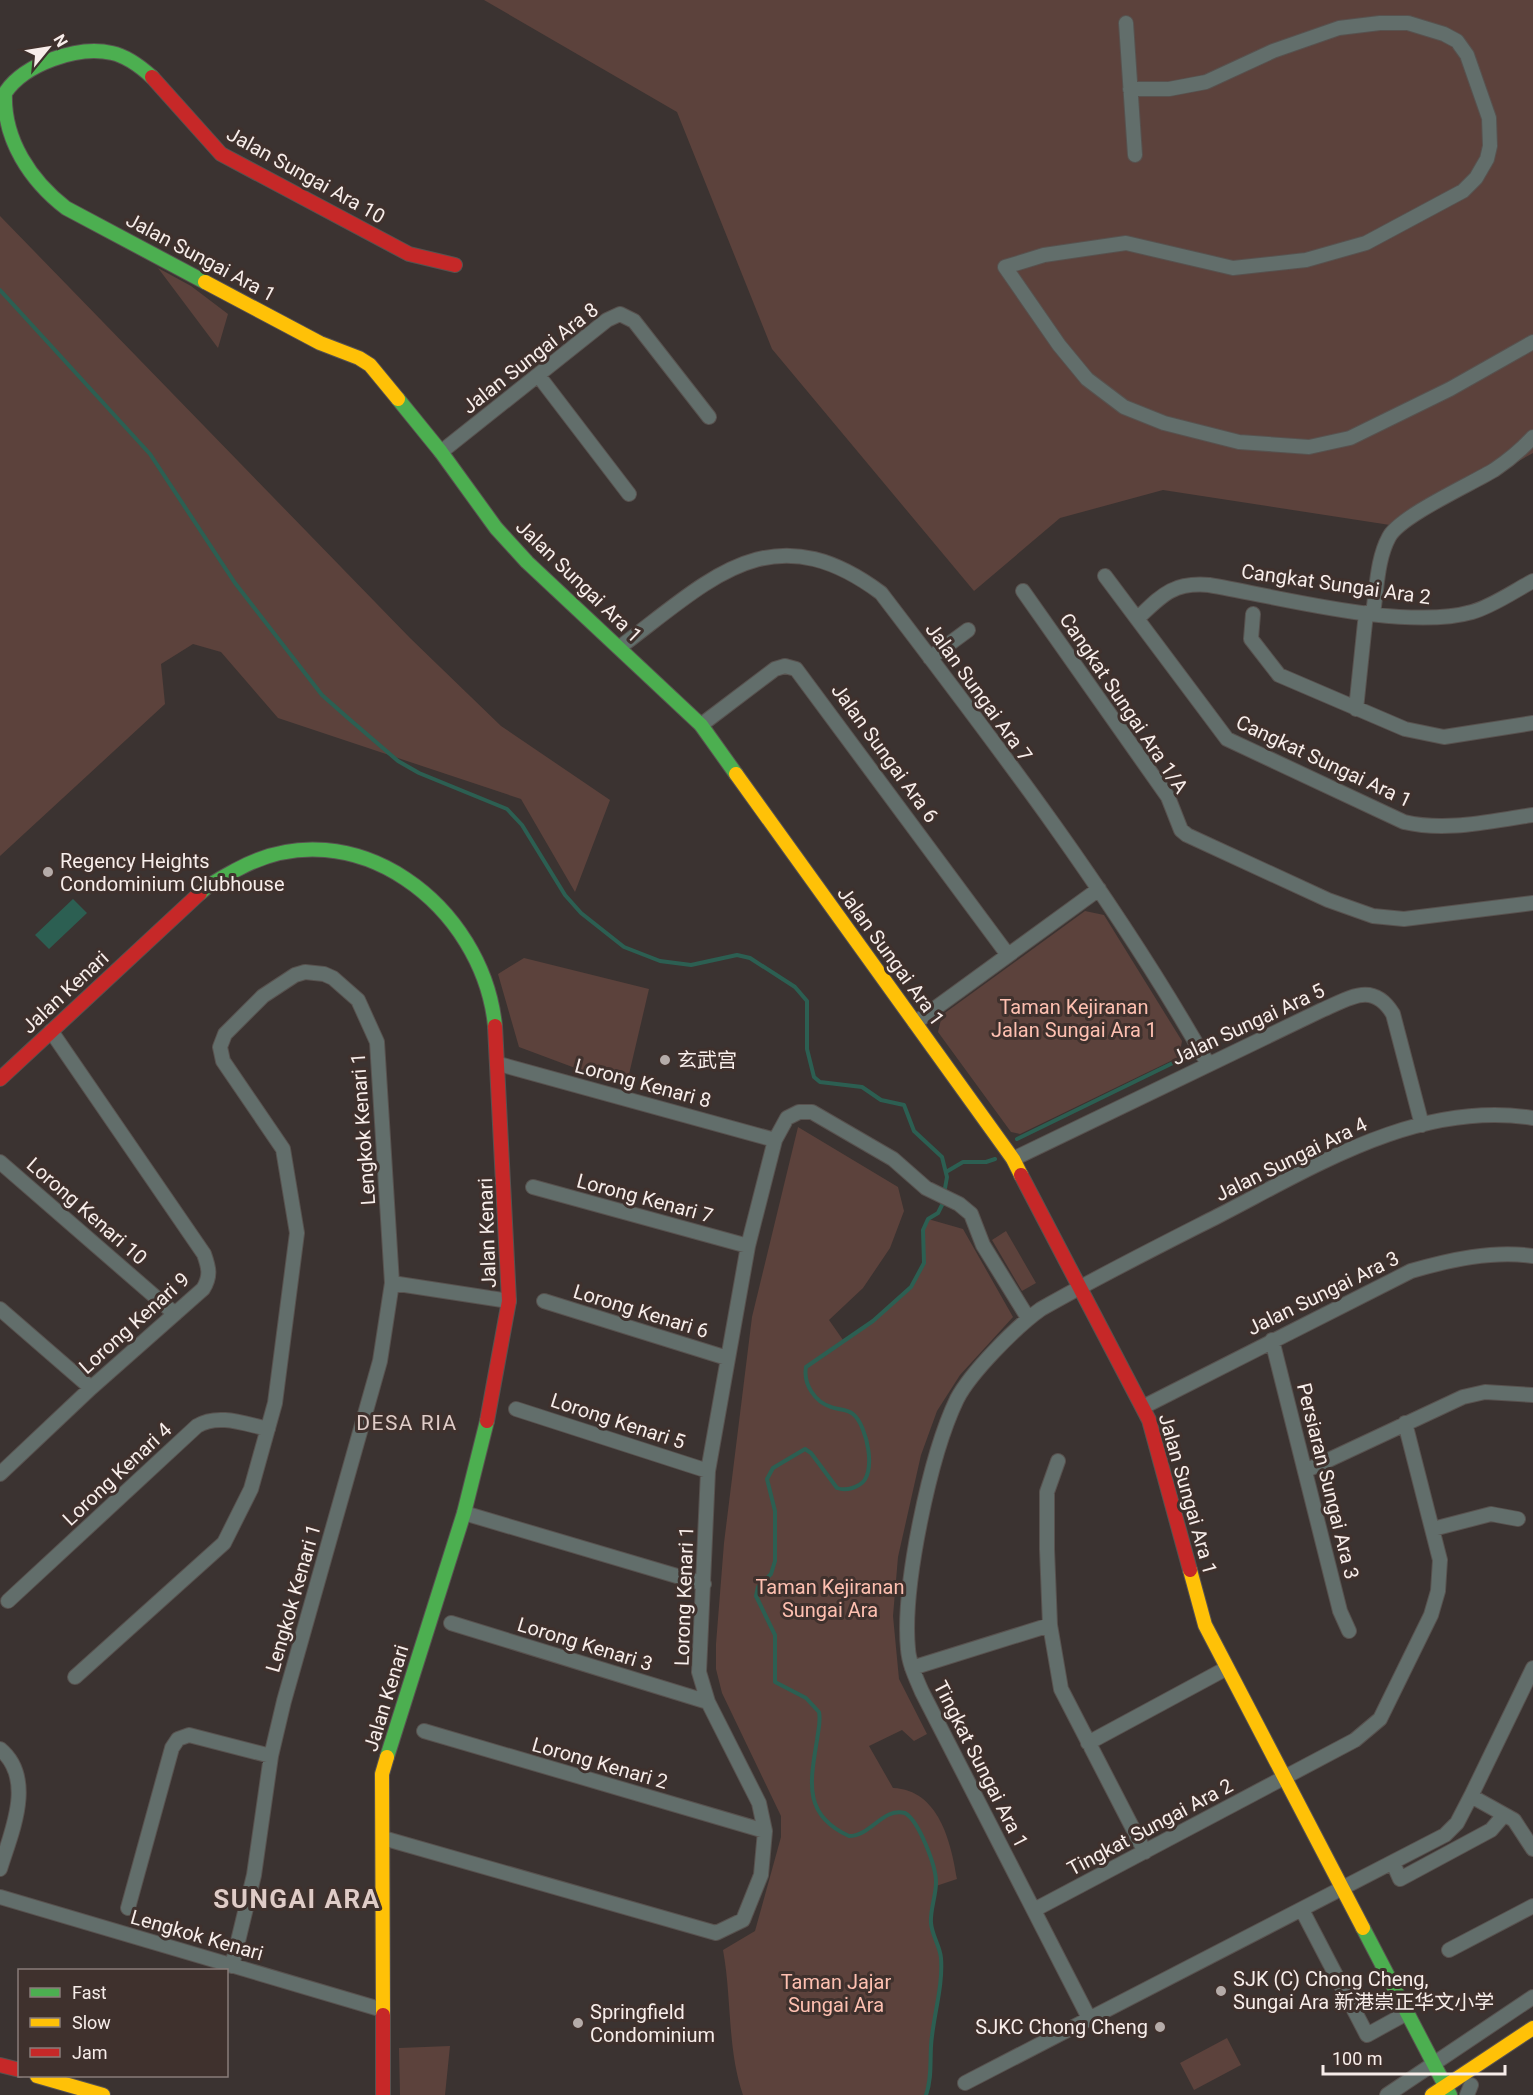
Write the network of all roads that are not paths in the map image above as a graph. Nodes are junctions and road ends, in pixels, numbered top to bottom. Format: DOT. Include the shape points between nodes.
graph roads {
  1 [pos="1126,23"];
  2 [pos="1130,88"];
  3 [pos="2,93"];
  4 [pos="1135,155"];
  5 [pos="456,265"];
  6 [pos="1533,342"];
  7 [pos="538,375"];
  8 [pos="709,417"];
  9 [pos="1533,437"];
  10 [pos="441,452"];
  11 [pos="629,494"];
  12 [pos="1105,576"];
  13 [pos="1533,581"];
  14 [pos="1023,591"];
  15 [pos="1370,613"];
  16 [pos="1253,615"];
  17 [pos="1138,618"];
  18 [pos="968,630"];
  19 [pos="620,647"];
  20 [pos="930,658"];
  21 [pos="1356,709"];
  22 [pos="1533,723"];
  23 [pos="700,725"];
  24 [pos="1533,814"];
  25 [pos="1098,889"];
  26 [pos="1533,903"];
  27 [pos="1008,955"];
  28 [pos="915,1023"];
  29 [pos="51,1031"];
  30 [pos="500,1064"];
  31 [pos="1208,1064"];
  32 [pos="0,1079"];
  33 [pos="1533,1118"];
  34 [pos="1422,1125"];
  35 [pos="775,1140"];
  36 [pos="1012,1159"];
  37 [pos="0,1162"];
  38 [pos="533,1187"];
  39 [pos="748,1246"];
  40 [pos="1533,1256"];
  41 [pos="392,1283"];
  42 [pos="1080,1287"];
  43 [pos="508,1301"];
  44 [pos="544,1301"];
  45 [pos="0,1309"];
  46 [pos="175,1314"];
  47 [pos="1028,1318"];
  48 [pos="1272,1340"];
  49 [pos="728,1358"];
  50 [pos="91,1388"];
  51 [pos="1533,1395"];
  52 [pos="1143,1407"];
  53 [pos="516,1409"];
  54 [pos="1405,1423"];
  55 [pos="268,1429"];
  56 [pos="0,1454"];
  57 [pos="1058,1461"];
  58 [pos="11,1464"];
  59 [pos="708,1471"];
  60 [pos="1305,1471"];
  61 [pos="0,1474"];
  62 [pos="464,1513"];
  63 [pos="1518,1519"];
  64 [pos="1433,1529"];
  65 [pos="704,1584"];
  66 [pos="8,1601"];
  67 [pos="451,1623"];
  68 [pos="1050,1625"];
  69 [pos="1349,1631"];
  70 [pos="912,1668"];
  71 [pos="1227,1668"];
  72 [pos="1533,1668"];
  73 [pos="75,1677"];
  74 [pos="708,1702"];
  75 [pos="424,1731"];
  76 [pos="1088,1743"];
  77 [pos="0,1749"];
  78 [pos="271,1756"];
  79 [pos="1285,1779"];
  80 [pos="1471,1796"];
  81 [pos="1504,1815"];
  82 [pos="765,1831"];
  83 [pos="383,1838"];
  84 [pos="1533,1849"];
  85 [pos="1145,1852"];
  86 [pos="1393,1863"];
  87 [pos="0,1869"];
  88 [pos="1343,1889"];
  89 [pos="0,1897"];
  90 [pos="1533,1906"];
  91 [pos="128,1908"];
  92 [pos="1034,1910"];
  93 [pos="1302,1910"];
  94 [pos="1449,1950"];
  95 [pos="232,1966"];
  96 [pos="1533,1997"];
  97 [pos="383,2010"];
  98 [pos="1407,2013"];
  99 [pos="1090,2020"];
  100 [pos="1533,2028"];
  101 [pos="1533,2044"];
  102 [pos="1432,2062"];
  103 [pos="0,2065"];
  104 [pos="18,2070"];
  105 [pos="40,2077"];
  106 [pos="965,2083"];
  107 [pos="1469,2090"];
  108 [pos="1447,2091"];
  109 [pos="103,2095"];
  110 [pos="383,2095"];
  111 [pos="1388,2095"];
  112 [pos="1432,2095"];
  113 [pos="1456,2095"];
  1 -- 2 [label="street"];
  2 -- 4 [label="street"];
  2 -- 6 [label="street" via="1169,89 1206,82 1273,51 1340,28 1408,23 1457,41 1467,55 1489,118 1490,146 1476,178 1463,191 1366,243 1306,260 1233,268 1126,243 1044,255 1005,267 1087,379 1124,407 1164,423 1239,442 1309,447 1350,438 1450,389"];
  3 -- 5 [label="street, Jalan Sungai Ara 10" via="12,83 54,61 95,51 115,54 146,70 221,154 409,254"];
  3 -- 10 [label="street, Jalan Sungai Ara 1" via="6,127 28,170 44,191 66,208 320,343 370,365"];
  7 -- 8 [label="street, Jalan Sungai Ara 8" via="620,314 634,321"];
  7 -- 10 [label="street, Jalan Sungai Ara 8"];
  7 -- 11 [label="street"];
  9 -- 15 [label="street" via="1494,470 1406,520 1390,534"];
  10 -- 19 [label="street, Jalan Sungai Ara 1" via="496,528 566,600"];
  12 -- 17 [label="street, Cangkat Sungai Ara 1"];
  13 -- 15 [label="street, Cangkat Sungai Ara 2" via="1474,612 1438,619"];
  14 -- 26 [label="street, Cangkat Sungai Ara 1/A" via="1168,797 1181,830 1187,835 1328,900 1373,916 1404,919"];
  15 -- 17 [label="street, Cangkat Sungai Ara 2" via="1195,584 1162,595"];
  15 -- 21 [label="street"];
  16 -- 21 [label="street" via="1251,639 1278,675"];
  17 -- 24 [label="street, Cangkat Sungai Ara 1" via="1220,733 1234,743 1404,822 1451,827"];
  18 -- 20 [label="street"];
  19 -- 20 [label="street, Jalan Sungai Ara 7" via="734,566 758,558 805,556 856,575 881,593"];
  19 -- 23 [label="street, Jalan Sungai Ara 1"];
  20 -- 25 [label="street, Jalan Sungai Ara 7"];
  21 -- 22 [label="street" via="1405,729 1444,737"];
  23 -- 27 [label="street, Jalan Sungai Ara 6" via="775,669 796,669"];
  23 -- 28 [label="street, Jalan Sungai Ara 1"];
  25 -- 27 [label="street"];
  25 -- 31 [label="street, Jalan Sungai Ara 7" via="1165,988"];
  27 -- 28 [label="street"];
  28 -- 36 [label="street, Jalan Sungai Ara 1"];
  29 -- 30 [label="street, Jalan Kenari" via="210,884 256,859 322,849 358,855 393,869 448,915 483,978 494,1014"];
  29 -- 32 [label="street, Jalan Kenari"];
  29 -- 46 [label="street, Lorong Kenari 9" via="204,1254 209,1280"];
  30 -- 35 [label="street, Lorong Kenari 8"];
  30 -- 43 [label="street, Jalan Kenari"];
  31 -- 34 [label="street, Jalan Sungai Ara 5" via="1322,1010 1368,994 1387,1004 1393,1014"];
  31 -- 36 [label="street, Jalan Sungai Ara 5"];
  33 -- 34 [label="street, Jalan Sungai Ara 4" via="1482,1116"];
  34 -- 42 [label="street, Jalan Sungai Ara 4" via="1355,1146"];
  35 -- 39 [label="street, Lorong Kenari 1"];
  35 -- 47 [label="street, Lorong Kenari 1" via="788,1118 799,1112 812,1112 893,1159 935,1194 959,1204 971,1214 983,1245"];
  36 -- 42 [label="street, Jalan Sungai Ara 1"];
  37 -- 46 [label="street, Lorong Kenari 10"];
  38 -- 39 [label="street, Lorong Kenari 7"];
  39 -- 49 [label="street, Lorong Kenari 1"];
  40 -- 48 [label="street, Jalan Sungai Ara 3" via="1448,1260 1411,1271"];
  41 -- 43 [label="street"];
  41 -- 55 [label="street, Lengkok Kenari 1" via="377,1042 358,1000 333,978 315,973 295,975 263,996 225,1034 220,1047 223,1060 283,1149 297,1233 275,1403"];
  41 -- 78 [label="street, Lengkok Kenari 1" via="380,1361"];
  42 -- 47 [label="street, Tingkat Sungai Ara 1"];
  42 -- 52 [label="street, Jalan Sungai Ara 1"];
  43 -- 62 [label="street, Jalan Kenari" via="492,1402"];
  44 -- 49 [label="street, Lorong Kenari 6"];
  45 -- 50 [label="street"];
  46 -- 50 [label="street, Lorong Kenari 9"];
  47 -- 70 [label="street, Tingkat Sungai Ara 1" via="963,1390 943,1434 910,1582 907,1633"];
  48 -- 52 [label="street, Jalan Sungai Ara 3"];
  48 -- 60 [label="street, Persiaran Sungai Ara 3"];
  49 -- 59 [label="street, Lorong Kenari 1"];
  50 -- 58 [label="street, Lorong Kenari 9"];
  51 -- 54 [label="street" via="1485,1392 1463,1397"];
  52 -- 71 [label="street, Jalan Sungai Ara 1" via="1154,1433 1201,1615"];
  53 -- 59 [label="street, Lorong Kenari 5"];
  54 -- 60 [label="street"];
  54 -- 64 [label="street, Tingkat Sungai Ara 2"];
  55 -- 66 [label="street, Lorong Kenari 4" via="207,1419"];
  55 -- 73 [label="street, Lengkok Kenari 1" via="251,1489 224,1543"];
  56 -- 58 [label="street"];
  57 -- 68 [label="street" via="1047,1492"];
  58 -- 61 [label="street, Lorong Kenari 9"];
  59 -- 65 [label="street, Lorong Kenari 1"];
  60 -- 69 [label="street, Persiaran Sungai Ara 3" via="1340,1611"];
  62 -- 65 [label="street"];
  62 -- 83 [label="street, Jalan Kenari" via="382,1774"];
  63 -- 64 [label="street" via="1491,1514"];
  64 -- 79 [label="street, Tingkat Sungai Ara 2" via="1440,1560 1438,1591 1431,1615 1380,1719 1355,1740"];
  65 -- 74 [label="street, Lorong Kenari 1" via="699,1672"];
  67 -- 74 [label="street, Lorong Kenari 3"];
  68 -- 70 [label="street"];
  68 -- 76 [label="street" via="1061,1689"];
  70 -- 92 [label="street, Tingkat Sungai Ara 1"];
  71 -- 76 [label="street"];
  71 -- 79 [label="street, Jalan Sungai Ara 1"];
  72 -- 80 [label="street"];
  74 -- 82 [label="street, Lorong Kenari 1" via="759,1803"];
  75 -- 82 [label="street, Lorong Kenari 2"];
  76 -- 85 [label="street"];
  77 -- 87 [label="street" via="16,1772 19,1794"];
  78 -- 91 [label="street" via="189,1735 178,1739 172,1748"];
  78 -- 95 [label="street, Lengkok Kenari 1" via="254,1875"];
  79 -- 85 [label="street, Tingkat Sungai Ara 2"];
  79 -- 88 [label="street, Jalan Sungai Ara 1"];
  80 -- 81 [label="street"];
  80 -- 86 [label="street" via="1457,1823 1445,1835"];
  81 -- 84 [label="street" via="1521,1827"];
  81 -- 86 [label="street" via="1491,1830 1400,1879"];
  82 -- 83 [label="street, Lorong Kenari 1" via="761,1875 743,1920 717,1933"];
  83 -- 97 [label="street, Jalan Kenari"];
  85 -- 92 [label="street, Tingkat Sungai Ara 2"];
  86 -- 88 [label="street"];
  88 -- 93 [label="street"];
  88 -- 98 [label="street, Jalan Sungai Ara 1"];
  89 -- 95 [label="street, Lengkok Kenari"];
  90 -- 94 [label="street"];
  92 -- 99 [label="street, Tingkat Sungai Ara 1"];
  93 -- 98 [label="street" via="1367,2035"];
  93 -- 99 [label="street"];
  95 -- 97 [label="street, Lengkok Kenari"];
  96 -- 102 [label="street"];
  97 -- 110 [label="street, Jalan Kenari"];
  98 -- 102 [label="street, Jalan Sungai Ara 1"];
  99 -- 106 [label="street"];
  100 -- 108 [label="street"];
  101 -- 107 [label="street"];
  102 -- 108 [label="street, Jalan Sungai Ara 1"];
  102 -- 111 [label="street"];
  103 -- 104 [label="street"];
  105 -- 109 [label="street"];
  107 -- 113 [label="street"];
  108 -- 112 [label="street"];
}
